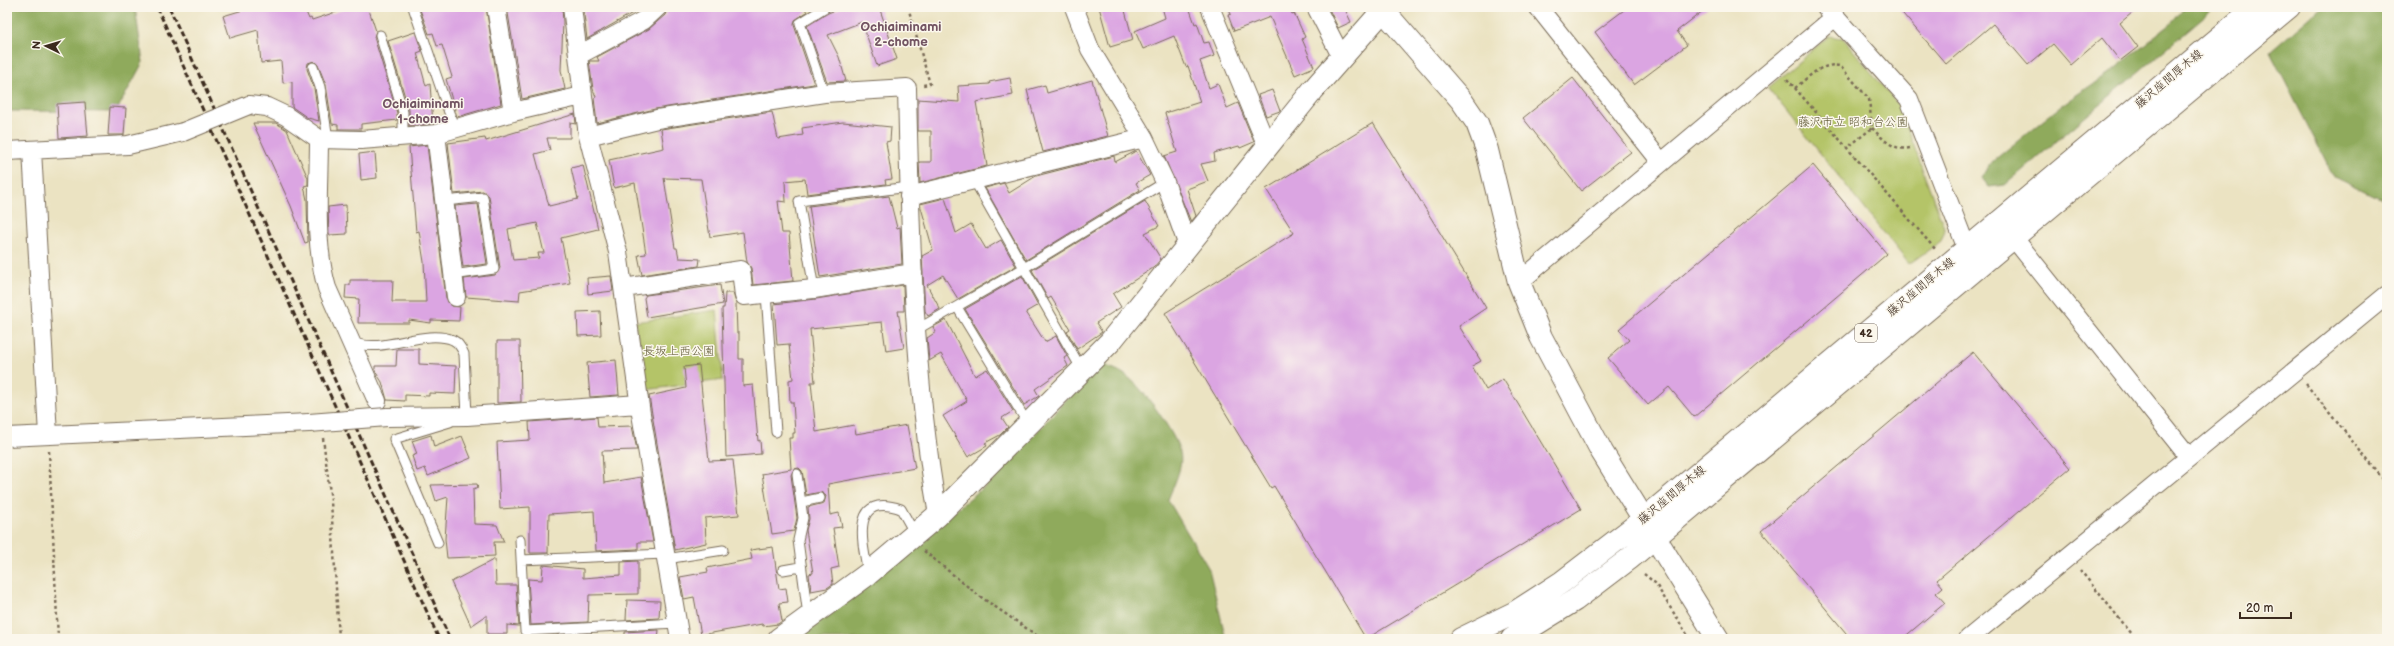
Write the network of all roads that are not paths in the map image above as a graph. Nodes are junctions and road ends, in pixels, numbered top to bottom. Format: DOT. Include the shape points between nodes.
graph roads {
  1 [pos="413,7"];
  2 [pos="496,7"];
  3 [pos="572,7"];
  4 [pos="658,7"];
  5 [pos="826,7"];
  6 [pos="1074,7"];
  7 [pos="1210,7"];
  8 [pos="1316,7"];
  9 [pos="1538,7"];
  10 [pos="2256,7"];
  11 [pos="2289,7"];
  12 [pos="1384,8"];
  13 [pos="1830,12"];
  14 [pos="380,35"];
  15 [pos="578,55"];
  16 [pos="1341,56"];
  17 [pos="313,67"];
  18 [pos="824,93"];
  19 [pos="582,96"];
  20 [pos="513,112"];
  21 [pos="455,130"];
  22 [pos="436,134"];
  23 [pos="588,136"];
  24 [pos="403,137"];
  25 [pos="1144,138"];
  26 [pos="323,139"];
  27 [pos="1267,146"];
  28 [pos="32,150"];
  29 [pos="7,151"];
  30 [pos="1661,162"];
  31 [pos="974,180"];
  32 [pos="1165,182"];
  33 [pos="909,192"];
  34 [pos="445,201"];
  35 [pos="2013,237"];
  36 [pos="1188,246"];
  37 [pos="1967,249"];
  38 [pos="1024,268"];
  39 [pos="913,273"];
  40 [pos="453,275"];
  41 [pos="1519,282"];
  42 [pos="624,288"];
  43 [pos="814,289"];
  44 [pos="766,294"];
  45 [pos="2387,295"];
  46 [pos="456,297"];
  47 [pos="957,307"];
  48 [pos="916,330"];
  49 [pos="351,341"];
  50 [pos="1082,370"];
  51 [pos="377,401"];
  52 [pos="639,404"];
  53 [pos="468,416"];
  54 [pos="1028,424"];
  55 [pos="776,432"];
  56 [pos="48,434"];
  57 [pos="7,437"];
  58 [pos="2189,457"];
  59 [pos="797,474"];
  60 [pos="820,498"];
  61 [pos="802,502"];
  62 [pos="938,515"];
  63 [pos="1648,528"];
  64 [pos="520,540"];
  65 [pos="918,541"];
  66 [pos="438,542"];
  67 [pos="723,550"];
  68 [pos="666,556"];
  69 [pos="521,560"];
  70 [pos="800,567"];
  71 [pos="783,570"];
  72 [pos="868,574"];
  73 [pos="808,616"];
  74 [pos="679,631"];
  75 [pos="779,639"];
  76 [pos="1461,639"];
  77 [pos="1512,639"];
  78 [pos="1718,639"];
  79 [pos="1968,639"];
  1 -- 21 [label="lane"];
  2 -- 20 [label="street"];
  3 -- 15 [label="street"];
  4 -- 15 [label="street" via="644,20"];
  5 -- 18 [label="lane" via="800,23"];
  6 -- 25 [label="street" via="1090,49"];
  7 -- 27 [label="street"];
  8 -- 16 [label="street"];
  9 -- 30 [label="street"];
  10 -- 37 [label="main road, 藤沢座間厚木線 / 42"];
  11 -- 35 [label="main road, 藤沢座間厚木線 / 42"];
  12 -- 16 [label="main road"];
  12 -- 41 [label="main road" via="1462,101 1477,123 1487,150"];
  13 -- 30 [label="street" via="1775,66"];
  13 -- 37 [label="street" via="1909,99"];
  14 -- 24 [label="lane" via="403,112"];
  15 -- 19 [label="street"];
  16 -- 27 [label="main road"];
  17 -- 26 [label="lane" via="320,87"];
  18 -- 23 [label="street" via="657,119"];
  18 -- 33 [label="street" via="906,88"];
  19 -- 20 [label="street"];
  19 -- 23 [label="street"];
  20 -- 21 [label="street"];
  21 -- 22 [label="street"];
  22 -- 24 [label="street"];
  22 -- 34 [label="street"];
  23 -- 42 [label="street" via="618,252"];
  24 -- 26 [label="street"];
  25 -- 31 [label="street"];
  25 -- 32 [label="street"];
  26 -- 28 [label="street, bridge" via="286,116 267,108 249,105 183,132 128,145"];
  26 -- 49 [label="street" via="319,235 322,270 327,288"];
  27 -- 36 [label="main road"];
  28 -- 29 [label="street"];
  28 -- 56 [label="street"];
  30 -- 41 [label="street"];
  31 -- 33 [label="street"];
  31 -- 38 [label="lane"];
  32 -- 36 [label="street"];
  32 -- 38 [label="lane"];
  33 -- 39 [label="street"];
  33 -- 43 [label="lane" via="799,201"];
  34 -- 40 [label="street"];
  34 -- 40 [label="lane" via="483,197 494,269"];
  35 -- 58 [label="street"];
  35 -- 63 [label="main road, 藤沢座間厚木線 / 42"];
  36 -- 50 [label="main road" via="1139,308"];
  37 -- 63 [label="main road, 藤沢座間厚木線 / 42"];
  38 -- 47 [label="lane"];
  38 -- 50 [label="lane"];
  39 -- 43 [label="street"];
  39 -- 48 [label="street"];
  40 -- 46 [label="street"];
  41 -- 63 [label="main road" via="1541,336 1567,388"];
  42 -- 44 [label="street" via="741,270 744,296"];
  42 -- 52 [label="street"];
  43 -- 44 [label="street"];
  44 -- 55 [label="lane"];
  45 -- 58 [label="street"];
  47 -- 48 [label="lane"];
  47 -- 54 [label="lane"];
  48 -- 62 [label="street" via="929,466"];
  49 -- 51 [label="street"];
  49 -- 53 [label="lane" via="365,346 435,338 454,340 461,346 464,354"];
  50 -- 54 [label="main road"];
  52 -- 53 [label="street"];
  52 -- 68 [label="street"];
  53 -- 56 [label="street, bridge" via="387,417 308,423"];
  53 -- 66 [label="lane" via="394,439"];
  54 -- 62 [label="main road"];
  56 -- 57 [label="street"];
  58 -- 79 [label="street"];
  59 -- 61 [label="lane"];
  60 -- 61 [label="lane"];
  61 -- 70 [label="lane" via="804,518 798,540"];
  62 -- 65 [label="main road"];
  63 -- 76 [label="main road, 藤沢座間厚木線 / 42" via="1514,613"];
  63 -- 77 [label="main road, 藤沢座間厚木線 / 42" via="1575,600"];
  63 -- 78 [label="main road"];
  64 -- 69 [label="lane"];
  65 -- 72 [label="main road"];
  65 -- 72 [label="lane" via="902,509 887,504 871,509 863,518 861,535"];
  67 -- 68 [label="lane"];
  68 -- 69 [label="lane"];
  68 -- 74 [label="street"];
  69 -- 74 [label="lane" via="525,631"];
  70 -- 71 [label="lane"];
  70 -- 73 [label="lane"];
  72 -- 73 [label="main road"];
  73 -- 75 [label="main road"];
}
